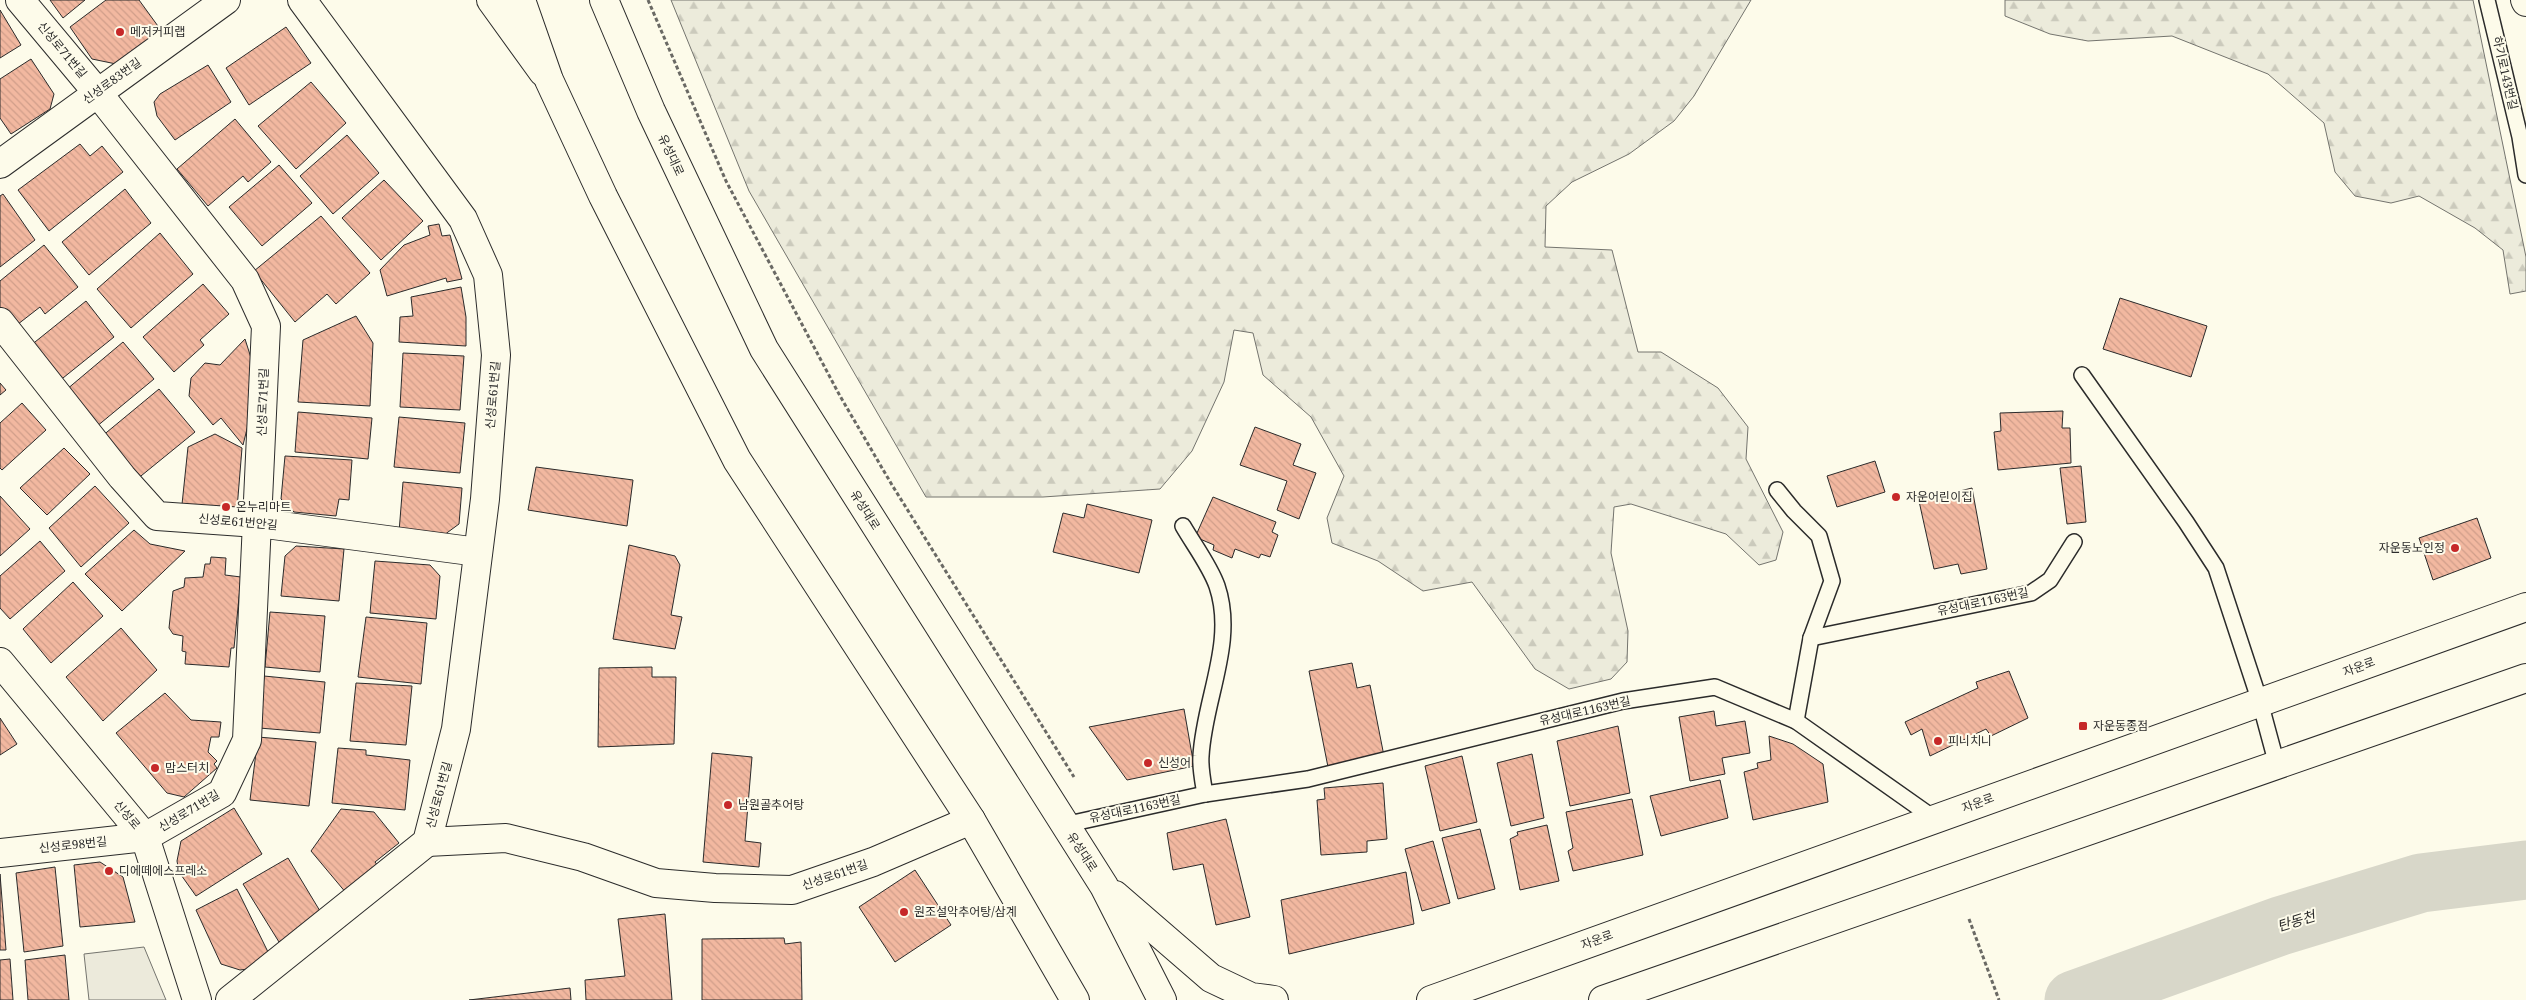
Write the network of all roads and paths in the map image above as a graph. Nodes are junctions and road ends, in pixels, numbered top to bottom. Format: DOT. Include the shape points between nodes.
graph roads {
  1 [pos="20,0"];
  2 [pos="226,0"];
  3 [pos="302,0"];
  4 [pos="491,0"];
  5 [pos="521,0"];
  6 [pos="604,0"];
  7 [pos="648,0"];
  8 [pos="2487,0"];
  9 [pos="549,80"];
  10 [pos="97,92"];
  11 [pos="0,164"];
  12 [pos="2526,175"];
  13 [pos="0,322"];
  14 [pos="2082,375"];
  15 [pos="1776,490"];
  16 [pos="258,523"];
  17 [pos="1183,526"];
  18 [pos="2074,542"];
  19 [pos="478,552"];
  20 [pos="2526,607"];
  21 [pos="1810,638"];
  22 [pos="0,662"];
  23 [pos="2526,678"];
  24 [pos="2260,702"];
  25 [pos="1796,721"];
  26 [pos="2277,765"];
  27 [pos="1205,794"];
  28 [pos="1098,817"];
  29 [pos="1935,819"];
  30 [pos="972,820"];
  31 [pos="1064,825"];
  32 [pos="145,837"];
  33 [pos="427,842"];
  34 [pos="0,853"];
  35 [pos="1104,886"];
  36 [pos="1969,919"];
  37 [pos="197,1000"];
  38 [pos="230,1000"];
  39 [pos="1075,1000"];
  40 [pos="1162,1000"];
  41 [pos="1274,1000"];
  42 [pos="1430,1000"];
  43 [pos="1603,1000"];
  44 [pos="1999,1000"];
  1 -- 10 [label="street, 신성로71번길"];
  2 -- 10 [label="street, 신성로83번길"];
  3 -- 19 [label="street, 신성로61번길" via="462,219 488,276 496,355"];
  4 -- 9 [label="street"];
  5 -- 9 [label="street"];
  6 -- 31 [label="street, 유성대로" via="650,111 764,349"];
  7 -- 28 [label="path" via="726,181 840,396"];
  8 -- 12 [label="lane, 하기로143번길"];
  9 -- 30 [label="street" via="612,214 737,460"];
  10 -- 11 [label="street, 신성로83번길"];
  10 -- 16 [label="street, 신성로71번길" via="245,280 266,326"];
  13 -- 16 [label="street, 신성로61번안길" via="122,477 157,516"];
  14 -- 24 [label="lane" via="2216,568"];
  15 -- 21 [label="lane" via="1819,536 1832,581"];
  16 -- 19 [label="street, 신성로61번안길"];
  16 -- 32 [label="street, 신성로71번길" via="247,740 222,793"];
  17 -- 27 [label="lane" via="1216,586 1224,624 1201,757"];
  18 -- 21 [label="lane, 유성대로1163번길" via="2050,580 2031,593"];
  19 -- 33 [label="street, 신성로61번길" via="456,729"];
  20 -- 24 [label="street, 자운로"];
  21 -- 25 [label="lane"];
  22 -- 32 [label="street, 신성로"];
  23 -- 26 [label="street"];
  24 -- 26 [label="lane"];
  24 -- 29 [label="street, 자운로"];
  25 -- 27 [label="lane, 유성대로1163번길" via="1715,687 1623,700 1308,779"];
  25 -- 29 [label="lane, 유성대로1163번길"];
  26 -- 43 [label="street"];
  27 -- 28 [label="lane, 유성대로1163번길"];
  28 -- 31 [label="lane, 유성대로1163번길"];
  29 -- 42 [label="street, 자운로"];
  30 -- 33 [label="street, 신성로61번길" via="873,862 792,890 656,883 583,857 506,838"];
  30 -- 39 [label="street"];
  31 -- 35 [label="street, 유성대로"];
  32 -- 34 [label="street, 신성로98번길"];
  32 -- 37 [label="street, 신성로"];
  33 -- 38 [label="street, 신성로61번길"];
  35 -- 40 [label="street, 유성대로"];
  35 -- 41 [label="street" via="1211,978 1251,997"];
  36 -- 44 [label="path"];
}
